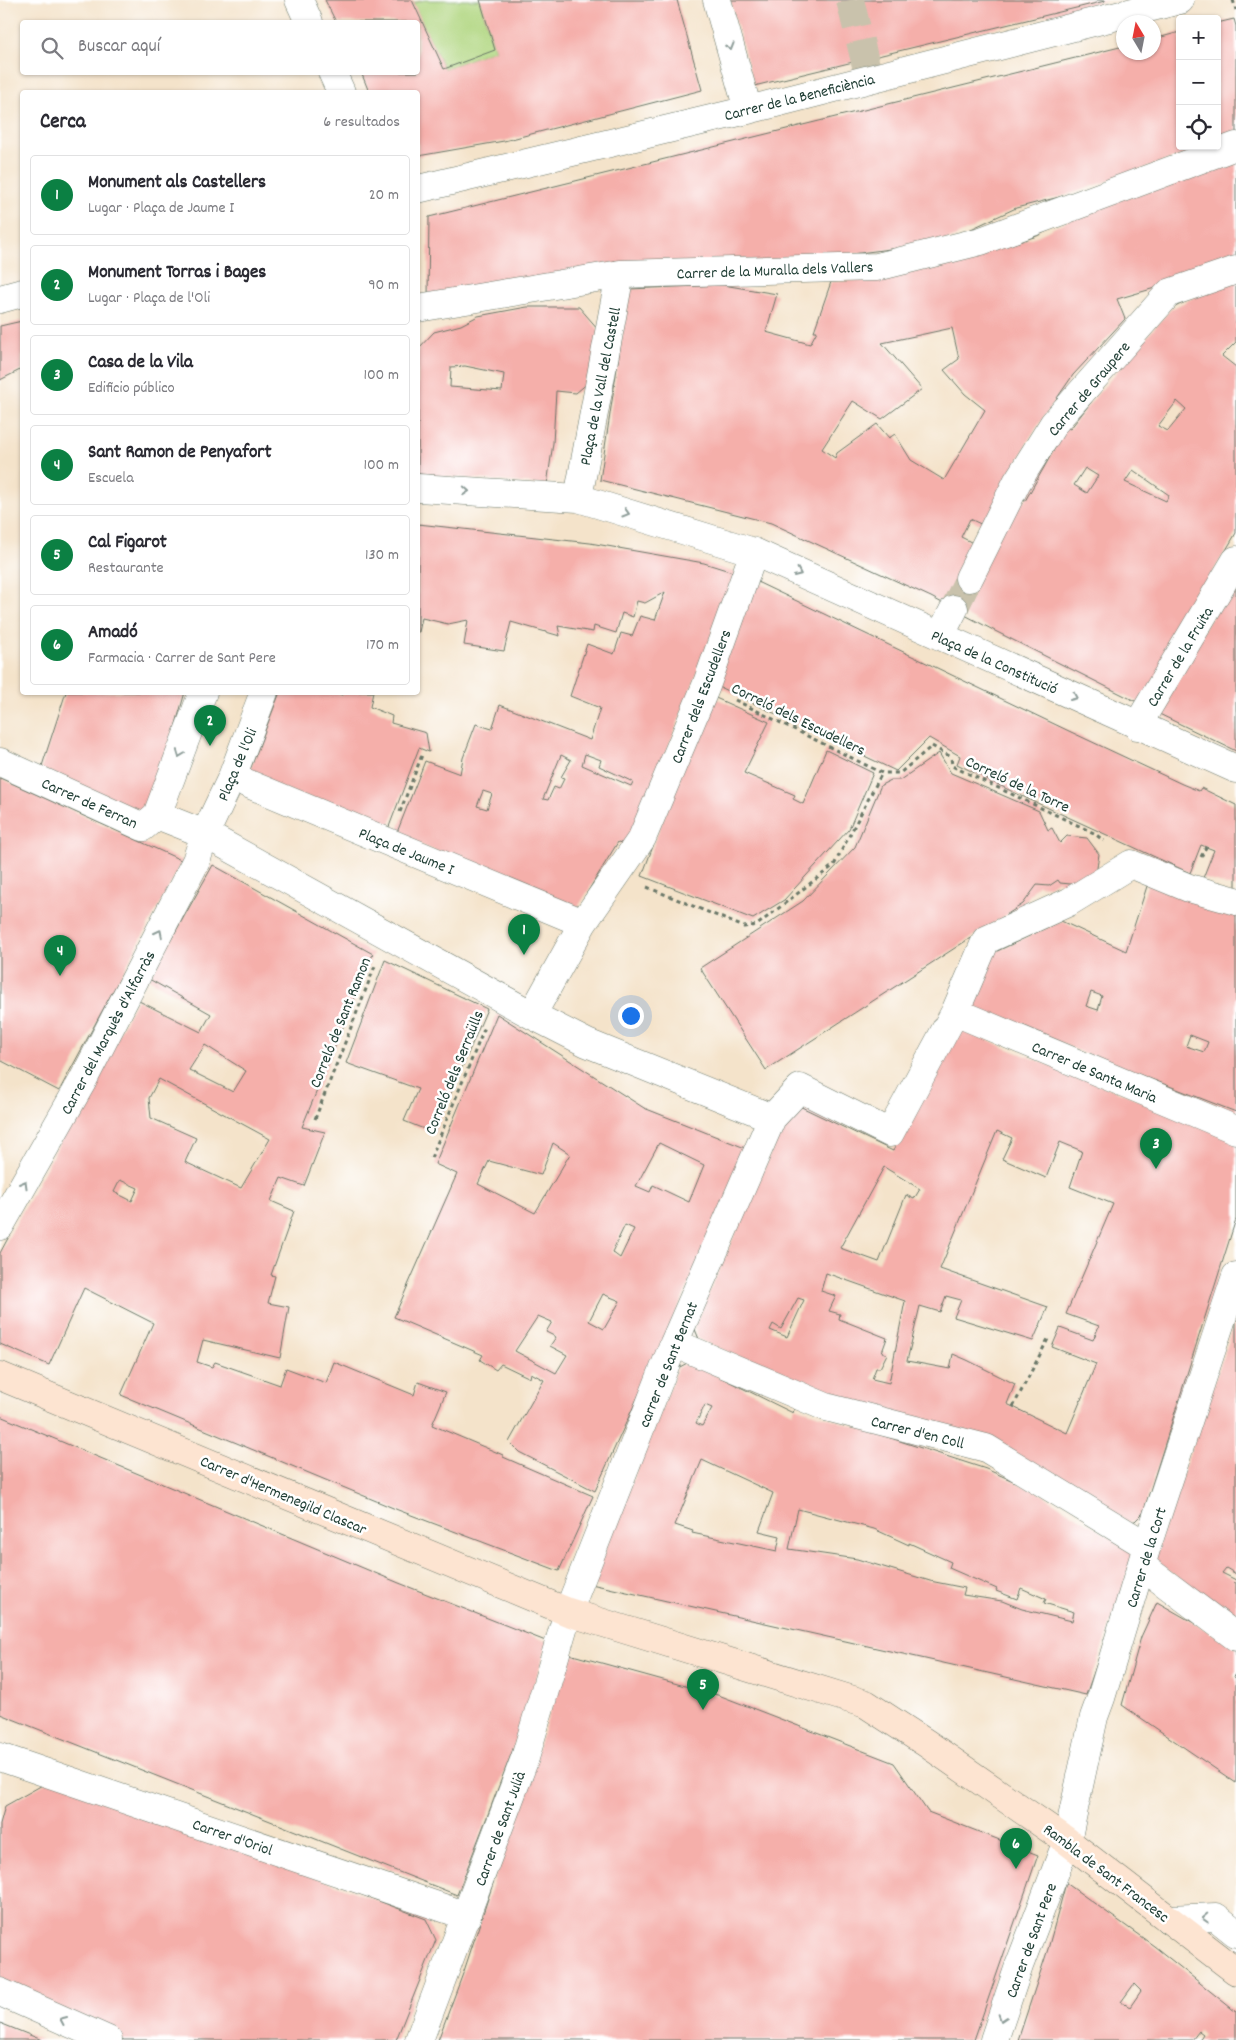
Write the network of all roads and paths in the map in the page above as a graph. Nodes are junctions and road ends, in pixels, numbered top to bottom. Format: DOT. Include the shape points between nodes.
graph roads {
  1 [pos="299,0"];
  2 [pos="717,0"];
  3 [pos="1180,0"];
  4 [pos="1233,0"];
  5 [pos="1236,10"];
  6 [pos="308,20"];
  7 [pos="333,75"];
  8 [pos="340,90"];
  9 [pos="748,110"];
  10 [pos="1236,146"];
  11 [pos="420,189"];
  12 [pos="1236,270"];
  13 [pos="620,274"];
  14 [pos="20,294"];
  15 [pos="0,299"];
  16 [pos="420,308"];
  17 [pos="420,488"];
  18 [pos="578,498"];
  19 [pos="754,552"];
  20 [pos="1236,560"];
  21 [pos="969,578"];
  22 [pos="954,609"];
  23 [pos="940,636"];
  24 [pos="706,686"];
  25 [pos="202,695"];
  26 [pos="263,695"];
  27 [pos="1137,726"];
  28 [pos="422,754"];
  29 [pos="0,762"];
  30 [pos="1236,769"];
  31 [pos="882,772"];
  32 [pos="232,777"];
  33 [pos="157,815"];
  34 [pos="1094,833"];
  35 [pos="205,834"];
  36 [pos="388,842"];
  37 [pos="617,875"];
  38 [pos="1236,900"];
  39 [pos="583,923"];
  40 [pos="388,935"];
  41 [pos="498,997"];
  42 [pos="955,1012"];
  43 [pos="532,1015"];
  44 [pos="772,1118"];
  45 [pos="315,1119"];
  46 [pos="1236,1130"];
  47 [pos="431,1158"];
  48 [pos="0,1226"];
  49 [pos="1236,1276"];
  50 [pos="1048,1339"];
  51 [pos="674,1343"];
  52 [pos="0,1376"];
  53 [pos="1013,1407"];
  54 [pos="1144,1556"];
  55 [pos="568,1612"];
  56 [pos="1236,1637"];
  57 [pos="926,1743"];
  58 [pos="0,1757"];
  59 [pos="1067,1841"];
  60 [pos="466,1916"];
  61 [pos="1168,1919"];
  62 [pos="1236,1933"];
  63 [pos="1236,1971"];
  64 [pos="0,1992"];
  65 [pos="108,2040"];
  66 [pos="419,2040"];
  67 [pos="994,2040"];
  1 -- 6 [label="street"];
  2 -- 9 [label="street, one-way"];
  3 -- 9 [label="street, Carrer de la Beneficiència"];
  4 -- 5 [label="path"];
  7 -- 8 [label="street"];
  9 -- 11 [label="street, Carrer de la Beneficiència"];
  10 -- 13 [label="street, Carrer de la Muralla dels Vallers" via="981,241 877,267"];
  12 -- 21 [label="street, Carrer de Graupere" via="1169,294 1054,424 1017,482"];
  13 -- 16 [label="street, Carrer de la Muralla dels Vallers"];
  13 -- 18 [label="street, Plaça de la Vall del Castell"];
  14 -- 15 [label="street"];
  17 -- 18 [label="street, one-way"];
  18 -- 19 [label="street, one-way"];
  19 -- 23 [label="street, Plaça de la Constitució, one-way"];
  19 -- 24 [label="street, Carrer dels Escudellers"];
  20 -- 27 [label="street, Carrer de la Fruita"];
  22 -- 23 [label="street"];
  23 -- 27 [label="street, Plaça de la Constitució, one-way"];
  24 -- 31 [label="path, Correló dels Escudellers"];
  24 -- 37 [label="street, Carrer dels Escudellers" via="642,838"];
  25 -- 33 [label="street, one-way"];
  26 -- 32 [label="street, Plaça de l'Oli"];
  27 -- 30 [label="street, Plaça de la Constitució"];
  28 -- 36 [label="path"];
  29 -- 33 [label="street, Carrer de Ferran" via="143,827"];
  31 -- 34 [label="path, Correló de la Torre" via="900,773 932,746 951,757 952,766"];
  31 -- 37 [label="path" via="834,865 757,926 744,926"];
  32 -- 35 [label="street, Plaça de l'Oli"];
  32 -- 36 [label="street, Plaça de Jaume I"];
  33 -- 35 [label="street, Carrer de Ferran"];
  35 -- 40 [label="street"];
  48 -- 35 [label="street, Carrer del Marquès d'Alfarràs, one-way" via="82,1082 196,861"];
  36 -- 39 [label="street, Plaça de Jaume I"];
  37 -- 39 [label="street"];
  38 -- 42 [label="street" via="1189,888 1131,864 1069,902 986,940"];
  39 -- 43 [label="street"];
  40 -- 41 [label="street"];
  40 -- 45 [label="path, Correló de Sant Ramon"];
  41 -- 43 [label="street"];
  41 -- 47 [label="path, Correló dels Serraülls"];
  42 -- 44 [label="street, carrer de Sant Bernat" via="890,1133 800,1088"];
  42 -- 46 [label="street, Carrer de Santa Maria"];
  43 -- 44 [label="street" via="587,1043"];
  44 -- 51 [label="street, carrer de Sant Bernat"];
  49 -- 54 [label="street, Carrer de la Cort"];
  50 -- 53 [label="path"];
  51 -- 54 [label="street, Carrer d'en Coll" via="826,1408 986,1448"];
  51 -- 55 [label="street, carrer de Sant Bernat"];
  52 -- 55 [label="street, Carrer d'Hermenegild Clascar"];
  54 -- 56 [label="street"];
  54 -- 59 [label="street, Carrer de la Cort" via="1094,1718"];
  55 -- 57 [label="street, Carrer d'Hermenegild Clascar" via="866,1704"];
  55 -- 60 [label="street, Carrer de Sant Julià" via="525,1758"];
  57 -- 59 [label="street, Rambla de Sant Francesc"];
  58 -- 60 [label="street, Carrer d'Oriol"];
  59 -- 61 [label="street, Rambla de Sant Francesc"];
  59 -- 67 [label="street, Carrer de Sant Pere, one-way"];
  60 -- 66 [label="street, Carrer de Sant Julià"];
  62 -- 61 [label="street, one-way" via="1216,1917"];
  61 -- 63 [label="street, Rambla de Sant Francesc"];
  65 -- 64 [label="street, one-way"];
}
